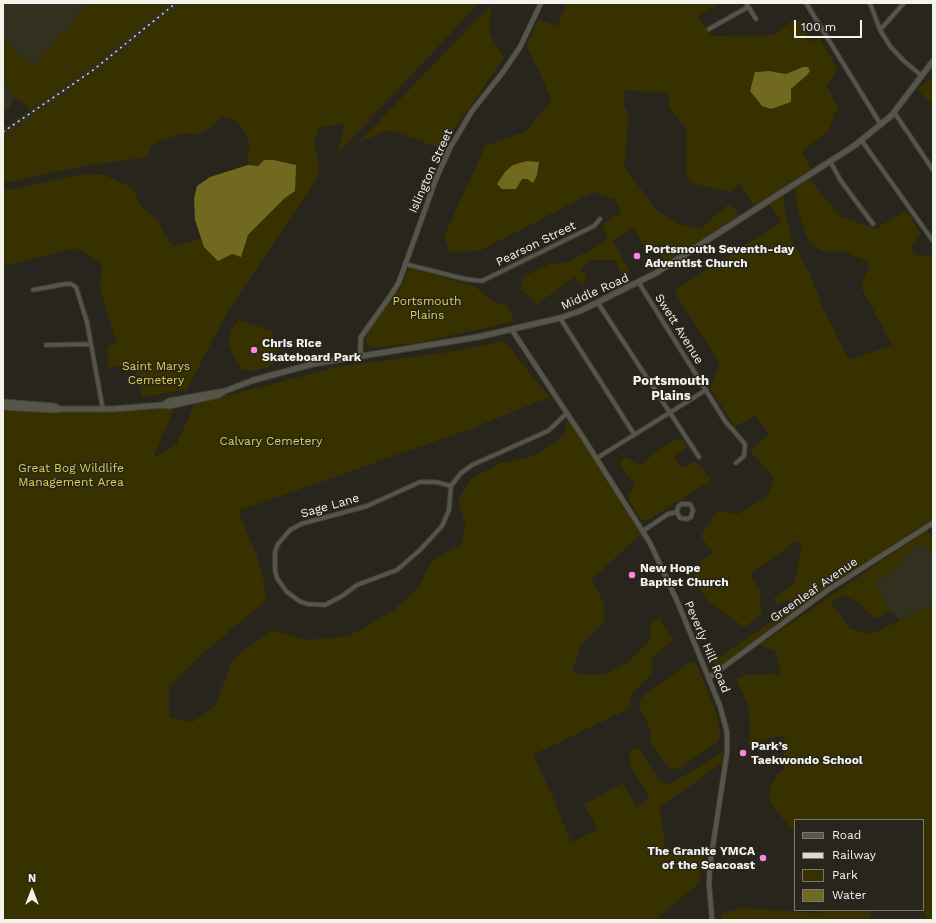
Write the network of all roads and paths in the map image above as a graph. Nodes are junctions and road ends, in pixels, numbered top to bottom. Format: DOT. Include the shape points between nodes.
graph roads {
  1 [pos="541,3"];
  2 [pos="746,3"];
  3 [pos="806,3"];
  4 [pos="870,3"];
  5 [pos="904,3"];
  6 [pos="748,7"];
  7 [pos="756,20"];
  8 [pos="709,29"];
  9 [pos="880,30"];
  10 [pos="933,61"];
  11 [pos="922,76"];
  12 [pos="894,112"];
  13 [pos="881,125"];
  14 [pos="862,140"];
  15 [pos="830,162"];
  16 [pos="933,170"];
  17 [pos="600,219"];
  18 [pos="873,224"];
  19 [pos="933,241"];
  20 [pos="405,264"];
  21 [pos="640,283"];
  22 [pos="33,290"];
  23 [pos="598,303"];
  24 [pos="560,318"];
  25 [pos="512,330"];
  26 [pos="92,344"];
  27 [pos="46,345"];
  28 [pos="360,356"];
  29 [pos="706,390"];
  30 [pos="3,402"];
  31 [pos="3,407"];
  32 [pos="60,409"];
  33 [pos="103,410"];
  34 [pos="669,411"];
  35 [pos="567,413"];
  36 [pos="634,434"];
  37 [pos="699,457"];
  38 [pos="597,458"];
  39 [pos="736,463"];
  40 [pos="452,486"];
  41 [pos="677,512"];
  42 [pos="933,523"];
  43 [pos="643,531"];
  44 [pos="710,677"];
  45 [pos="712,920"];
  1 -- 20 [label="street, Islington Street" via="520,46 456,137 436,179"];
  2 -- 6 [label="street"];
  3 -- 13 [label="street"];
  4 -- 9 [label="street"];
  5 -- 9 [label="street"];
  6 -- 7 [label="street"];
  6 -- 8 [label="street"];
  9 -- 11 [label="street" via="896,54"];
  10 -- 11 [label="main road, Middle Road"];
  11 -- 12 [label="main road, Middle Road"];
  12 -- 13 [label="main road, Middle Road"];
  12 -- 16 [label="street"];
  13 -- 14 [label="main road, Middle Road"];
  14 -- 15 [label="main road, Middle Road"];
  14 -- 19 [label="street"];
  15 -- 18 [label="street"];
  15 -- 21 [label="main road, Middle Road"];
  17 -- 20 [label="street, Pearson Street" via="594,226 477,282"];
  20 -- 28 [label="street, Islington Street" via="395,289 361,337"];
  21 -- 23 [label="main road, Middle Road"];
  21 -- 29 [label="street, Swett Avenue"];
  22 -- 26 [label="street" via="65,284 76,287"];
  23 -- 24 [label="main road, Middle Road"];
  23 -- 34 [label="street"];
  24 -- 25 [label="main road, Middle Road"];
  24 -- 36 [label="street"];
  25 -- 28 [label="main road, Middle Road" via="441,345"];
  25 -- 35 [label="street, Peverly Hill Road"];
  26 -- 27 [label="street"];
  26 -- 33 [label="street"];
  28 -- 33 [label="main road, Middle Road" via="295,369 169,406"];
  29 -- 34 [label="street"];
  29 -- 39 [label="street, Swett Avenue" via="725,421 745,444 744,456"];
  30 -- 32 [label="main road" via="54,406"];
  31 -- 32 [label="main road"];
  32 -- 33 [label="main road, Middle Road"];
  34 -- 36 [label="street"];
  34 -- 37 [label="street"];
  35 -- 38 [label="street, Peverly Hill Road"];
  35 -- 40 [label="street" via="548,431 466,469"];
  36 -- 38 [label="street"];
  38 -- 43 [label="street, Peverly Hill Road"];
  40 -- 40 [label="street, Sage Lane" via="449,510 442,526 397,570 356,586 325,605 299,601 286,591 277,578 274,570 278,544 290,530 301,524 367,506 420,482"];
  41 -- 41 [label="street" via="679,506 684,503 690,504 693,510 691,516 686,519 680,518"];
  41 -- 43 [label="street" via="668,514"];
  42 -- 44 [label="street, Greenleaf Avenue" via="828,590"];
  43 -- 44 [label="street, Peverly Hill Road" via="667,578"];
  44 -- 45 [label="street, Peverly Hill Road" via="725,721 727,742 710,865"];
}
